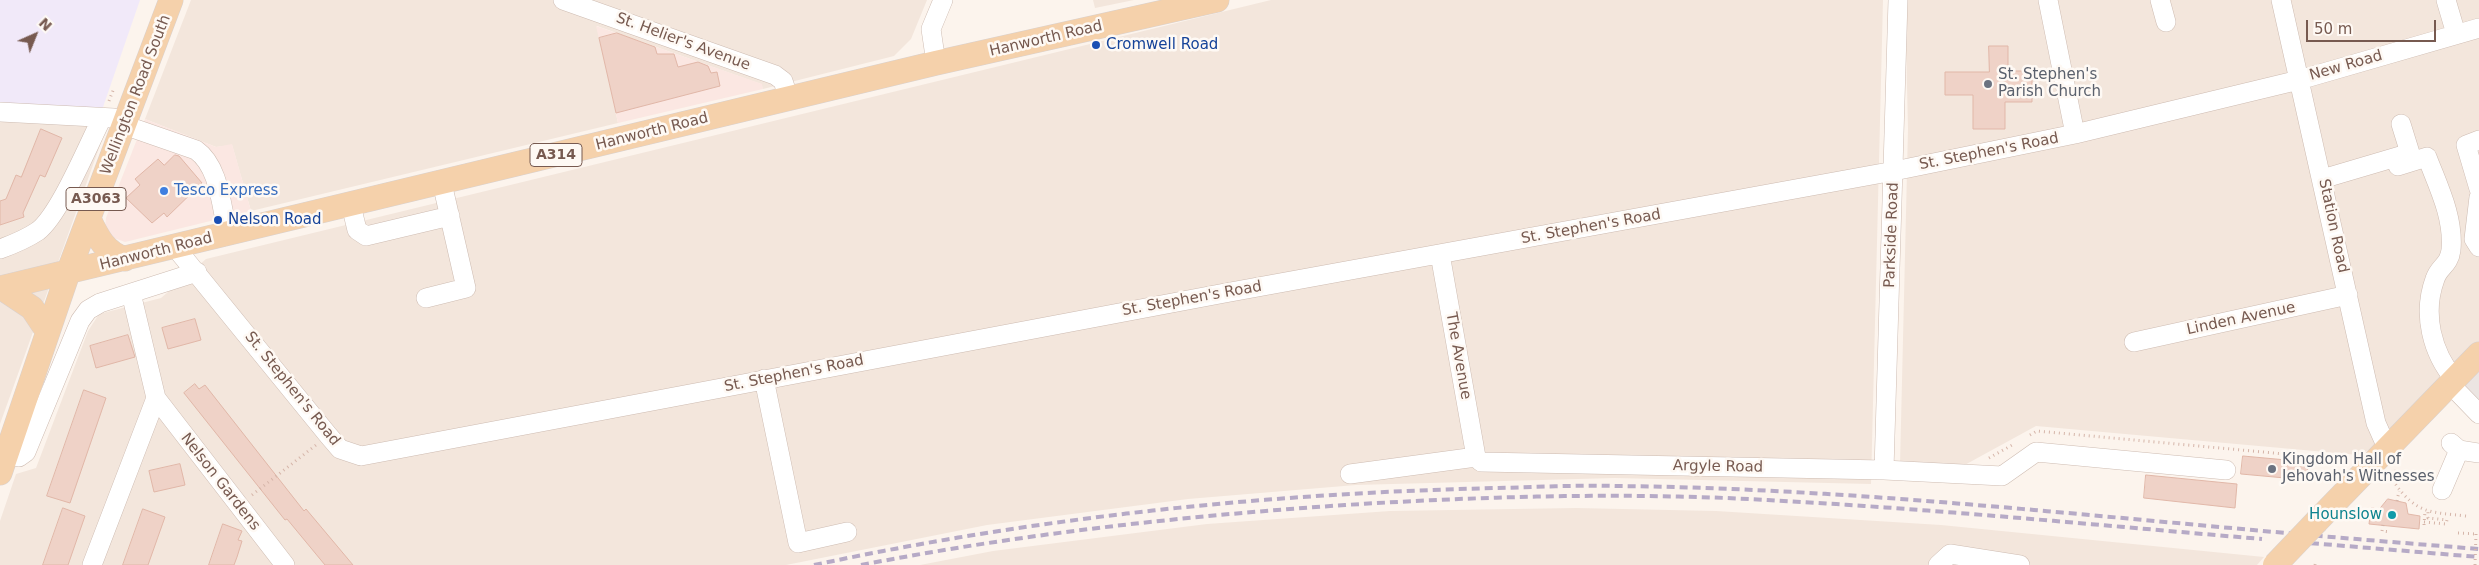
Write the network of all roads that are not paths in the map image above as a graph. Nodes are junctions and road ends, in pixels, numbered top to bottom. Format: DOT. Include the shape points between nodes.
graph roads {
  1 [pos="171,0"];
  2 [pos="563,0"];
  3 [pos="943,0"];
  4 [pos="1218,0"];
  5 [pos="1898,0"];
  6 [pos="2048,0"];
  7 [pos="2160,0"];
  8 [pos="2282,0"];
  9 [pos="2446,0"];
  10 [pos="2166,22"];
  11 [pos="2479,28"];
  12 [pos="2456,34"];
  13 [pos="936,63"];
  14 [pos="2299,80"];
  15 [pos="789,99"];
  16 [pos="0,112"];
  17 [pos="118,121"];
  18 [pos="2401,124"];
  19 [pos="2075,134"];
  20 [pos="2479,140"];
  21 [pos="2398,166"];
  22 [pos="1894,171"];
  23 [pos="2322,179"];
  24 [pos="442,183"];
  25 [pos="2479,189"];
  26 [pos="2479,197"];
  27 [pos="351,205"];
  28 [pos="450,216"];
  29 [pos="89,219"];
  30 [pos="228,234"];
  31 [pos="175,247"];
  32 [pos="2479,248"];
  33 [pos="0,249"];
  34 [pos="1440,254"];
  35 [pos="125,259"];
  36 [pos="196,272"];
  37 [pos="68,273"];
  38 [pos="1,288"];
  39 [pos="131,293"];
  40 [pos="2348,295"];
  41 [pos="426,298"];
  42 [pos="48,332"];
  43 [pos="2134,342"];
  44 [pos="2479,354"];
  45 [pos="764,380"];
  46 [pos="2453,383"];
  47 [pos="156,398"];
  48 [pos="2479,414"];
  49 [pos="2388,450"];
  50 [pos="2479,453"];
  51 [pos="1476,457"];
  52 [pos="3,464"];
  53 [pos="1884,470"];
  54 [pos="2226,470"];
  55 [pos="1350,474"];
  56 [pos="2442,490"];
  57 [pos="847,532"];
  58 [pos="92,565"];
  59 [pos="285,565"];
  60 [pos="1938,565"];
  61 [pos="2020,565"];
  62 [pos="2275,565"];
  1 -- 17 [label="main road, Wellington Road South / A3063"];
  2 -- 15 [label="street, St. Helier's Avenue" via="775,75 783,81"];
  3 -- 13 [label="street" via="930,29"];
  4 -- 13 [label="main road, Hanworth Road / A314"];
  5 -- 22 [label="street, Parkside Road"];
  6 -- 19 [label="street"];
  7 -- 10 [label="street"];
  8 -- 14 [label="street, Station Road"];
  9 -- 12 [label="street"];
  11 -- 12 [label="street, New Road"];
  12 -- 14 [label="street, New Road"];
  13 -- 15 [label="main road, Hanworth Road / A314"];
  14 -- 19 [label="street, St. Stephen's Road"];
  14 -- 23 [label="street, Station Road"];
  15 -- 24 [label="main road, Hanworth Road / A314"];
  16 -- 17 [label="street"];
  17 -- 29 [label="main road, Wellington Road South / A3063"];
  17 -- 30 [label="street" via="196,150 206,157 212,168"];
  17 -- 33 [label="street, Wellington Road South" via="39,230"];
  18 -- 23 [label="street" via="2410,153"];
  19 -- 22 [label="street, St. Stephen's Road"];
  20 -- 25 [label="street" via="2466,145"];
  21 -- 46 [label="street" via="2427,156 2446,206 2451,248 2448,262 2435,277 2431,326 2434,347"];
  22 -- 34 [label="street, St. Stephen's Road"];
  22 -- 53 [label="street, Parkside Road"];
  23 -- 40 [label="street, Station Road"];
  24 -- 27 [label="main road, Hanworth Road / A314"];
  24 -- 28 [label="street"];
  26 -- 32 [label="street" via="2474,239"];
  27 -- 28 [label="street" via="357,230 366,236"];
  27 -- 30 [label="main road, Hanworth Road / A314"];
  28 -- 41 [label="street" via="466,288"];
  29 -- 35 [label="main road" via="104,247"];
  29 -- 37 [label="main road, Wellington Road South / A3063"];
  30 -- 31 [label="main road, Hanworth Road / A314"];
  31 -- 35 [label="main road, Hanworth Road / A314"];
  31 -- 36 [label="street, St. Stephen's Road"];
  34 -- 45 [label="street, St. Stephen's Road"];
  34 -- 51 [label="street, The Avenue"];
  35 -- 37 [label="main road, Hanworth Road / A314"];
  36 -- 39 [label="street, Hanworth Road"];
  36 -- 45 [label="street, St. Stephen's Road" via="340,449 361,456"];
  37 -- 38 [label="main road, Hanworth Road / A314"];
  37 -- 42 [label="main road"];
  38 -- 42 [label="main road" via="32,308"];
  39 -- 47 [label="street, Nelson Gardens"];
  39 -- 52 [label="street, Hanworth Road" via="88,310 80,321 26,452"];
  40 -- 43 [label="street, Linden Avenue"];
  40 -- 49 [label="street, Station Road" via="2376,423"];
  42 -- 52 [label="main road"];
  44 -- 46 [label="main road"];
  45 -- 57 [label="street" via="798,542"];
  46 -- 48 [label="street"];
  46 -- 49 [label="main road"];
  47 -- 58 [label="street"];
  47 -- 59 [label="street, Nelson Gardens"];
  49 -- 62 [label="main road, bridge"];
  50 -- 56 [label="street" via="2454,446"];
  51 -- 53 [label="street, Argyle Road" via="1481,462"];
  51 -- 55 [label="street"];
  53 -- 54 [label="street, Argyle Road" via="2002,476 2036,452"];
  60 -- 61 [label="street" via="1950,554"];
}
